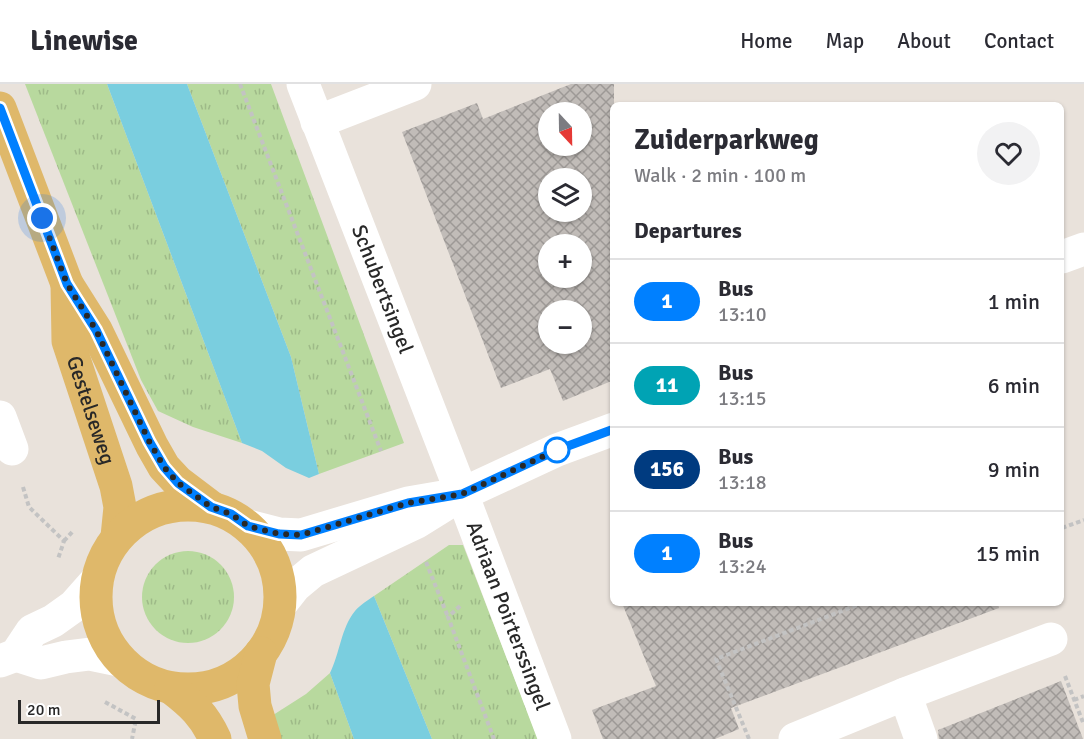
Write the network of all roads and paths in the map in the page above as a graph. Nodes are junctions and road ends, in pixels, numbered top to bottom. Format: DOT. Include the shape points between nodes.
graph roads {
  1 [pos="240,84"];
  2 [pos="303,84"];
  3 [pos="415,84"];
  4 [pos="0,108"];
  5 [pos="317,122"];
  6 [pos="1084,249"];
  7 [pos="1064,256"];
  8 [pos="67,284"];
  9 [pos="0,417"];
  10 [pos="610,430"];
  11 [pos="12,449"];
  12 [pos="381,451"];
  13 [pos="116,486"];
  14 [pos="462,494"];
  15 [pos="211,507"];
  16 [pos="1084,520"];
  17 [pos="248,526"];
  18 [pos="1064,527"];
  19 [pos="117,537"];
  20 [pos="64,540"];
  21 [pos="425,560"];
  22 [pos="493,576"];
  23 [pos="97,580"];
  24 [pos="280,605"];
  25 [pos="855,606"];
  26 [pos="448,617"];
  27 [pos="1051,639"];
  28 [pos="261,653"];
  29 [pos="8,658"];
  30 [pos="119,660"];
  31 [pos="171,688"];
  32 [pos="905,694"];
  33 [pos="1084,696"];
  34 [pos="1074,699"];
  35 [pos="136,719"];
  36 [pos="144,722"];
  37 [pos="215,739"];
  38 [pos="265,739"];
  39 [pos="494,739"];
  40 [pos="555,739"];
  41 [pos="749,739"];
  42 [pos="795,739"];
  43 [pos="921,739"];
  1 -- 12 [label="path"];
  2 -- 5 [label="street, Schubertsingel"];
  3 -- 5 [label="street"];
  4 -- 8 [label="main road, Gestelseweg"];
  5 -- 14 [label="street, Schubertsingel"];
  6 -- 7 [label="street"];
  8 -- 13 [label="main road, Gestelseweg" via="68,341"];
  8 -- 15 [label="main road, Gestelseweg" via="96,330 164,467 178,483"];
  9 -- 11 [label="street"];
  10 -- 14 [label="street"];
  13 -- 19 [label="main road, Gestelseweg" via="120,507"];
  13 -- 20 [label="path" via="96,502"];
  14 -- 17 [label="street" via="408,503 301,535"];
  14 -- 22 [label="street, Adriaan Poirterssingel"];
  14 -- 24 [label="street" via="417,522 313,571"];
  15 -- 17 [label="main road"];
  15 -- 19 [label="main road" via="191,504 151,512 132,522"];
  16 -- 18 [label="path"];
  17 -- 24 [label="main road" via="274,562 280,583"];
  19 -- 23 [label="main road" via="101,564"];
  21 -- 26 [label="path"];
  22 -- 26 [label="path"];
  22 -- 40 [label="street, Adriaan Poirterssingel"];
  23 -- 29 [label="street" via="74,606 32,631"];
  23 -- 30 [label="main road" via="95,602 99,623"];
  24 -- 28 [label="main road" via="271,639"];
  25 -- 41 [label="path" via="716,659"];
  26 -- 39 [label="path"];
  27 -- 32 [label="street"];
  28 -- 31 [label="main road" via="230,679 201,688"];
  28 -- 38 [label="main road" via="253,684"];
  29 -- 30 [label="street" via="41,663 90,654"];
  30 -- 31 [label="main road" via="152,683"];
  31 -- 37 [label="main road" via="195,706"];
  32 -- 42 [label="street"];
  32 -- 43 [label="street"];
  33 -- 34 [label="path"];
  35 -- 36 [label="path"];
}
